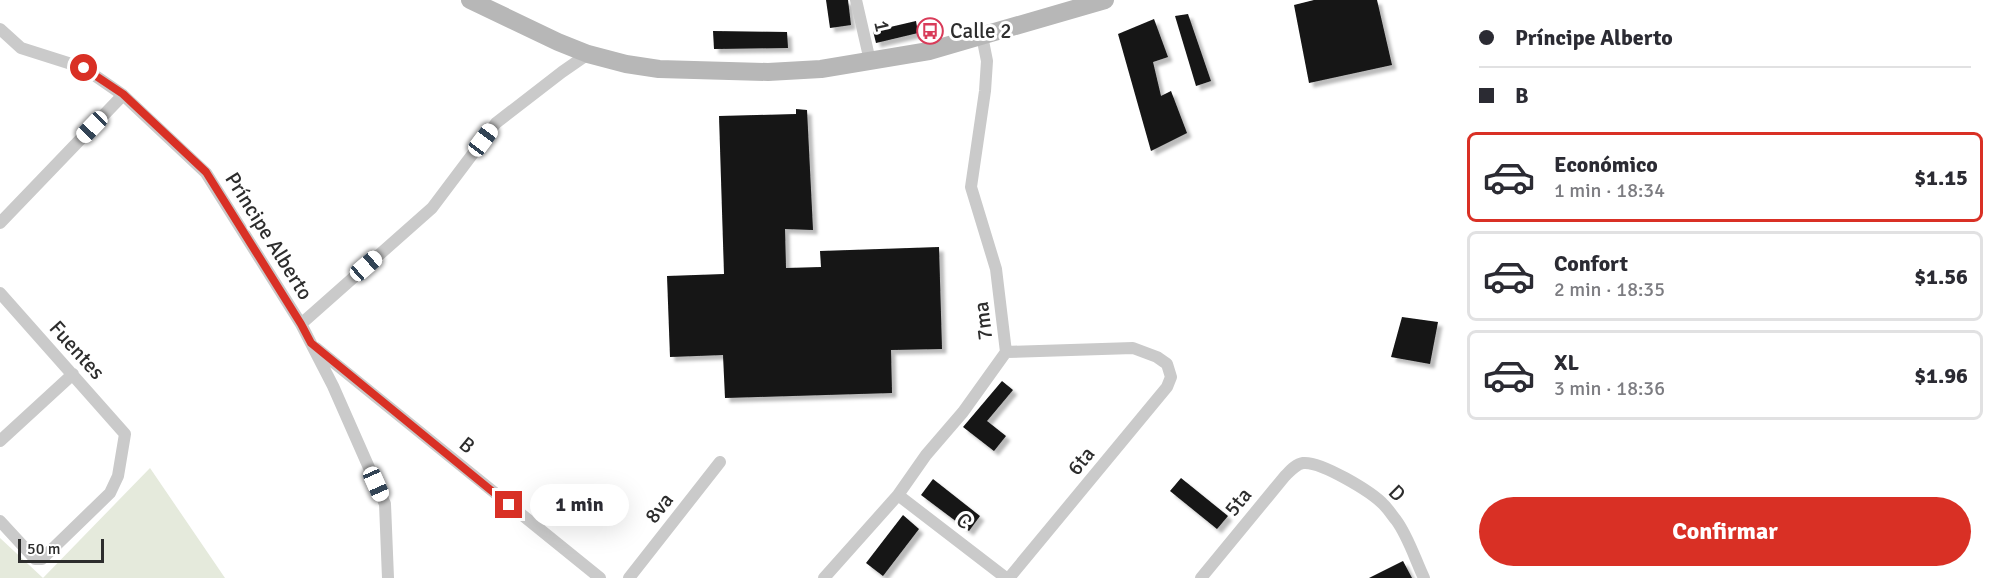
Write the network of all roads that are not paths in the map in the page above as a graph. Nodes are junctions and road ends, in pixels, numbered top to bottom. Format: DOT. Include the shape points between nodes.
graph roads {
  1 [pos="470,0"];
  2 [pos="856,0"];
  3 [pos="1104,0"];
  4 [pos="0,29"];
  5 [pos="982,36"];
  6 [pos="588,54"];
  7 [pos="870,61"];
  8 [pos="123,94"];
  9 [pos="0,223"];
  10 [pos="0,293"];
  11 [pos="301,324"];
  12 [pos="311,343"];
  13 [pos="1006,352"];
  14 [pos="73,374"];
  15 [pos="0,441"];
  16 [pos="720,462"];
  17 [pos="1314,464"];
  18 [pos="898,495"];
  19 [pos="0,521"];
  20 [pos="388,578"];
  21 [pos="600,578"];
  22 [pos="629,578"];
  23 [pos="824,578"];
  24 [pos="1008,578"];
  25 [pos="1201,578"];
  26 [pos="1424,578"];
  1 -- 6 [label="main road"];
  2 -- 7 [label="street, 1"];
  3 -- 5 [label="main road"];
  4 -- 8 [label="street, Príncipe Alberto" via="21,48 84,68"];
  5 -- 7 [label="main road" via="929,51"];
  5 -- 13 [label="street, 7ma" via="987,61 985,91 971,187 996,269"];
  6 -- 7 [label="main road" via="626,64 699,71 821,69"];
  6 -- 11 [label="street" via="496,123 432,208"];
  8 -- 9 [label="street"];
  8 -- 11 [label="street, Príncipe Alberto" via="206,172"];
  10 -- 14 [label="street, Fuentes"];
  11 -- 12 [label="street, Príncipe Alberto"];
  12 -- 20 [label="street, Príncipe Alberto" via="385,504"];
  12 -- 21 [label="street, B"];
  13 -- 18 [label="street, 7ma"];
  13 -- 24 [label="street, 6ta" via="1133,348 1167,364 1171,377 1167,387"];
  14 -- 15 [label="street"];
  14 -- 19 [label="street, Fuentes" via="125,434 118,476 110,493 39,560"];
  16 -- 22 [label="street, 8va"];
  17 -- 25 [label="street, 5ta" via="1302,463 1292,469"];
  17 -- 26 [label="street, D" via="1384,504 1398,522"];
  18 -- 23 [label="street, 7ma"];
  18 -- 24 [label="street, C"];
}
